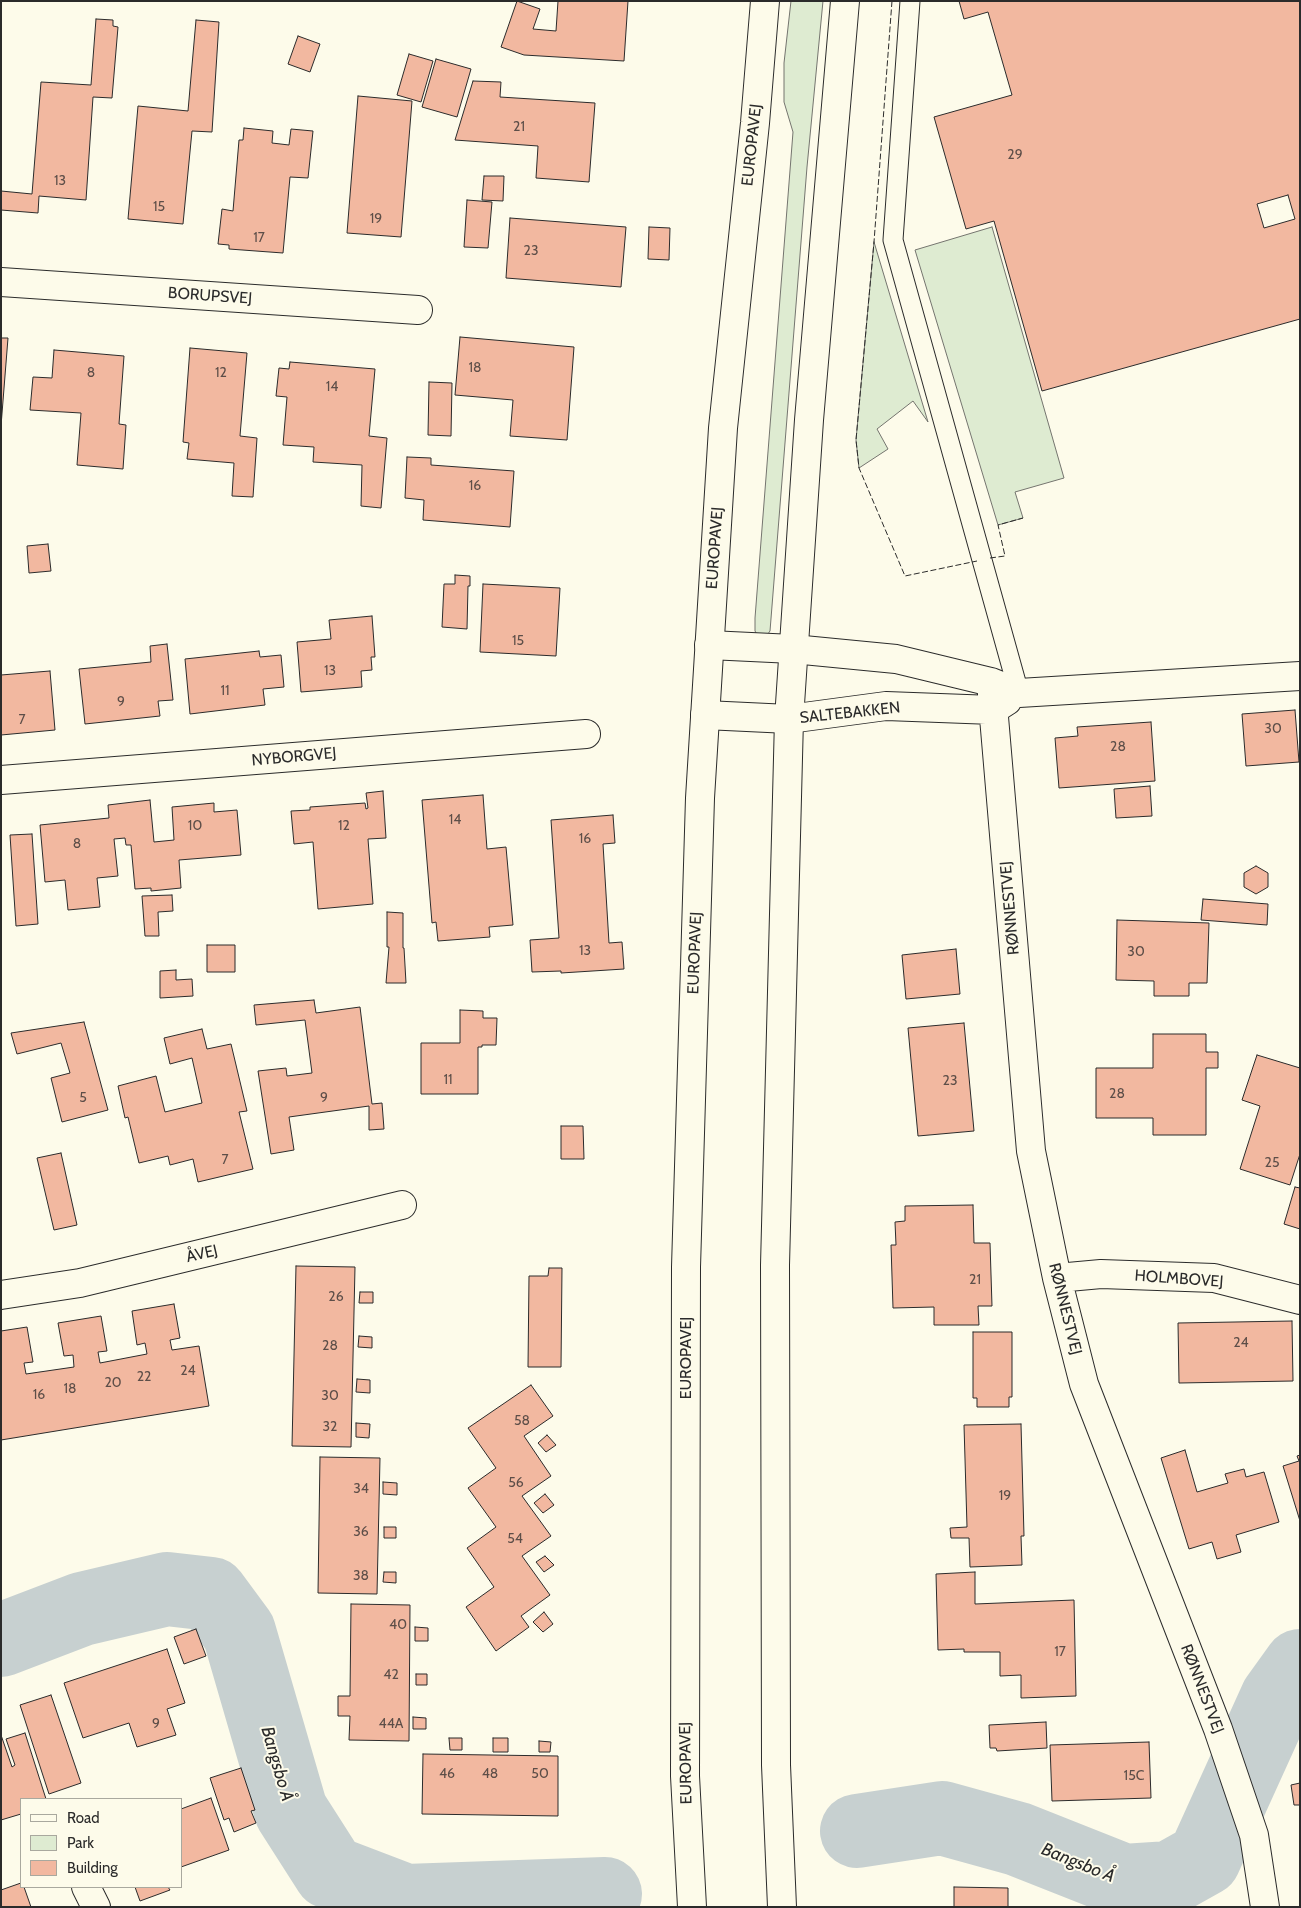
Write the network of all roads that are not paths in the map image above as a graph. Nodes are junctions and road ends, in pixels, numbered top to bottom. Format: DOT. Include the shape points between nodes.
graph roads {
  1 [pos="765,1"];
  2 [pos="845,1"];
  3 [pos="910,1"];
  4 [pos="1,282"];
  5 [pos="418,310"];
  6 [pos="709,645"];
  7 [pos="792,649"];
  8 [pos="1300,676"];
  9 [pos="990,682"];
  10 [pos="1019,693"];
  11 [pos="993,710"];
  12 [pos="705,715"];
  13 [pos="789,719"];
  14 [pos="586,734"];
  15 [pos="1,780"];
  16 [pos="402,1205"];
  17 [pos="1057,1278"];
  18 [pos="1,1295"];
  19 [pos="1300,1300"];
  20 [pos="86,1888"];
  21 [pos="96,1907"];
  22 [pos="692,1907"];
  23 [pos="782,1907"];
  24 [pos="1265,1907"];
  1 -- 6 [label="street, EUROPAVEJ" via="723,428"];
  2 -- 7 [label="street" via="808,420"];
  3 -- 10 [label="lane" via="893,240"];
  4 -- 5 [label="street, BORUPSVEJ"];
  6 -- 7 [label="street"];
  6 -- 12 [label="street, EUROPAVEJ"];
  7 -- 9 [label="street" via="896,659"];
  7 -- 13 [label="street"];
  8 -- 10 [label="street"];
  9 -- 10 [label="street"];
  9 -- 11 [label="street, RØNNESTVEJ"];
  10 -- 11 [label="street"];
  11 -- 13 [label="street, SALTEBAKKEN" via="886,706"];
  11 -- 17 [label="street, RØNNESTVEJ" via="1031,1152"];
  12 -- 13 [label="street, SALTEBAKKEN"];
  12 -- 22 [label="street, EUROPAVEJ" via="686,1267 685,1776"];
  13 -- 23 [label="street" via="775,1265 776,1765"];
  14 -- 15 [label="street, NYBORGVEJ"];
  16 -- 18 [label="street, ÅVEJ" via="90,1280"];
  17 -- 19 [label="street, HOLMBOVEJ" via="1101,1274 1214,1278"];
  17 -- 24 [label="street, RØNNESTVEJ" via="1084,1384 1218,1730 1254,1835"];
  20 -- 21 [label="street"];
}
